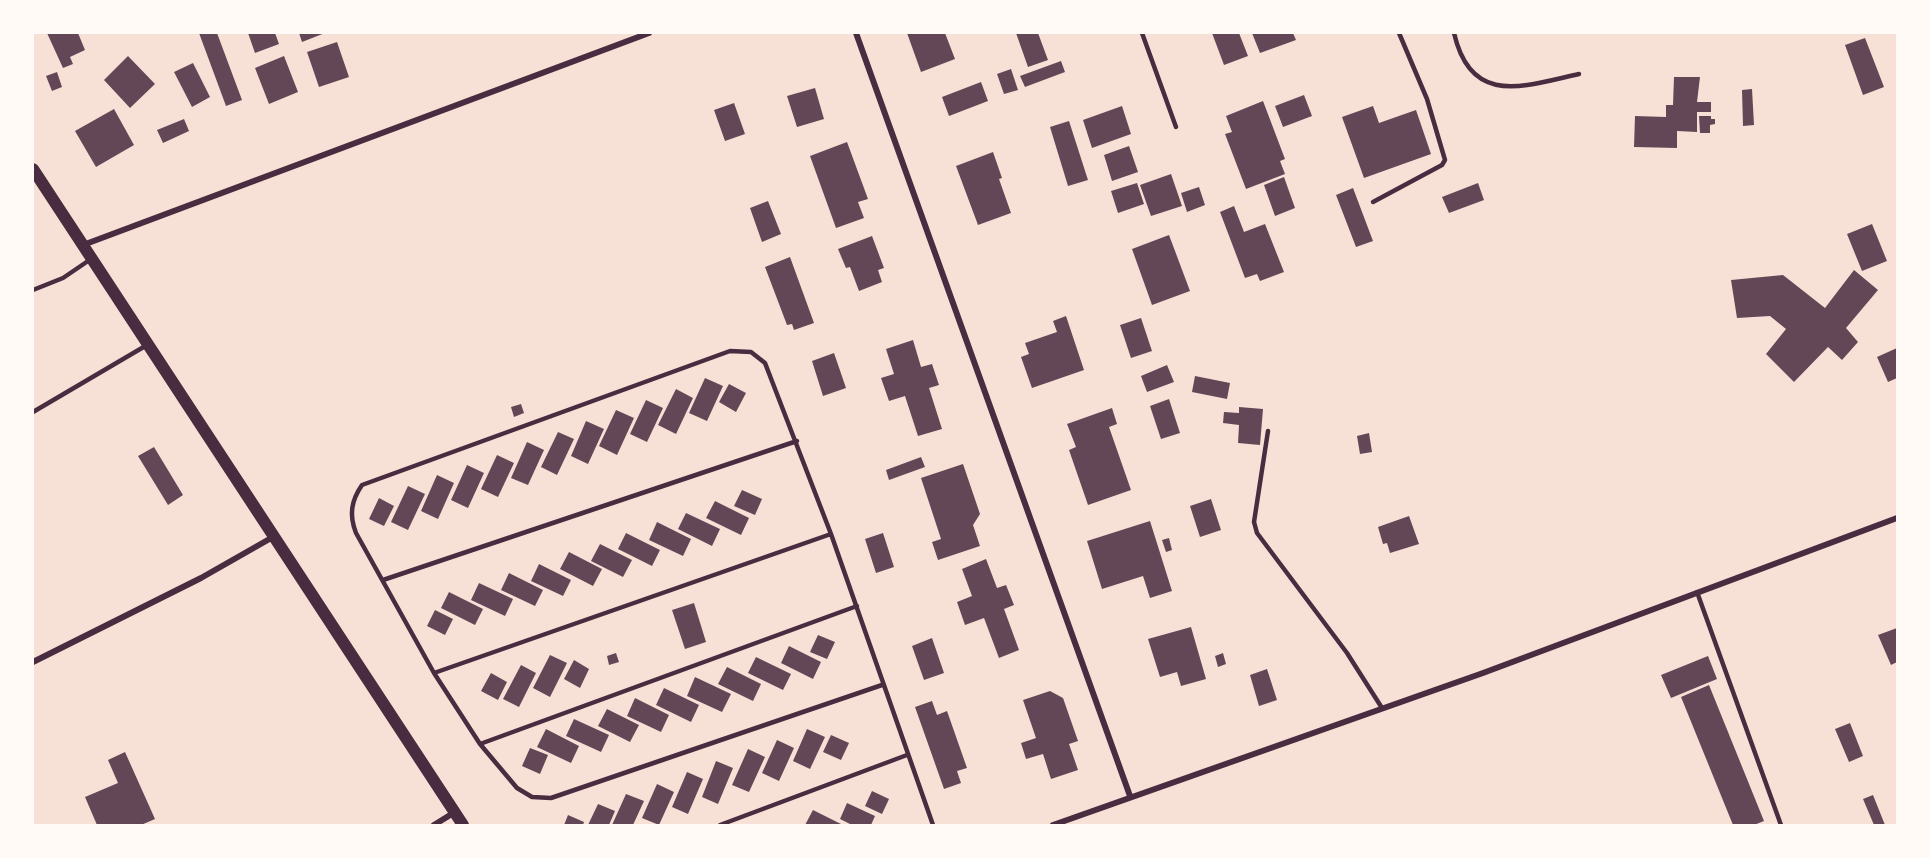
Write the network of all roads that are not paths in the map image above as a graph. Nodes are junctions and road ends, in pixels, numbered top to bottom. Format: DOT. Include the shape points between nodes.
graph roads {
  1 [pos="649,33"];
  2 [pos="856,33"];
  3 [pos="1142,33"];
  4 [pos="1400,33"];
  5 [pos="1454,33"];
  6 [pos="1580,74"];
  7 [pos="1176,127"];
  8 [pos="33,169"];
  9 [pos="1374,202"];
  10 [pos="83,246"];
  11 [pos="91,258"];
  12 [pos="33,290"];
  13 [pos="147,345"];
  14 [pos="33,412"];
  15 [pos="1268,431"];
  16 [pos="797,441"];
  17 [pos="1897,518"];
  18 [pos="831,534"];
  19 [pos="273,537"];
  20 [pos="383,580"];
  21 [pos="1697,592"];
  22 [pos="856,606"];
  23 [pos="33,662"];
  24 [pos="434,673"];
  25 [pos="882,685"];
  26 [pos="1382,708"];
  27 [pos="480,744"];
  28 [pos="907,755"];
  29 [pos="1130,796"];
  30 [pos="455,812"];
  31 [pos="434,825"];
  32 [pos="464,825"];
  33 [pos="720,825"];
  34 [pos="933,825"];
  35 [pos="1053,825"];
  36 [pos="1781,825"];
  1 -- 10 [label="street"];
  2 -- 29 [label="street"];
  3 -- 7 [label="lane"];
  4 -- 9 [label="lane" via="1427,99 1445,160"];
  5 -- 6 [label="lane" via="1469,71 1486,83 1511,88"];
  8 -- 10 [label="main road"];
  10 -- 11 [label="main road"];
  11 -- 12 [label="lane" via="63,278"];
  11 -- 13 [label="main road"];
  13 -- 14 [label="lane"];
  13 -- 19 [label="main road"];
  15 -- 26 [label="lane" via="1254,522 1257,533 1347,652"];
  16 -- 18 [label="lane"];
  16 -- 20 [label="lane"];
  16 -- 20 [label="lane" via="765,363 751,352 730,351 362,485 353,499 352,522"];
  17 -- 21 [label="street"];
  18 -- 22 [label="lane"];
  18 -- 24 [label="lane"];
  19 -- 23 [label="street" via="201,578"];
  19 -- 30 [label="main road"];
  20 -- 24 [label="lane"];
  21 -- 26 [label="street"];
  21 -- 36 [label="lane"];
  22 -- 25 [label="lane"];
  22 -- 27 [label="lane"];
  24 -- 27 [label="lane"];
  25 -- 27 [label="lane" via="551,798 532,797 516,788"];
  25 -- 28 [label="lane"];
  26 -- 29 [label="street"];
  28 -- 33 [label="lane"];
  28 -- 34 [label="lane"];
  29 -- 35 [label="street"];
  30 -- 31 [label="street"];
  30 -- 32 [label="main road"];
}
